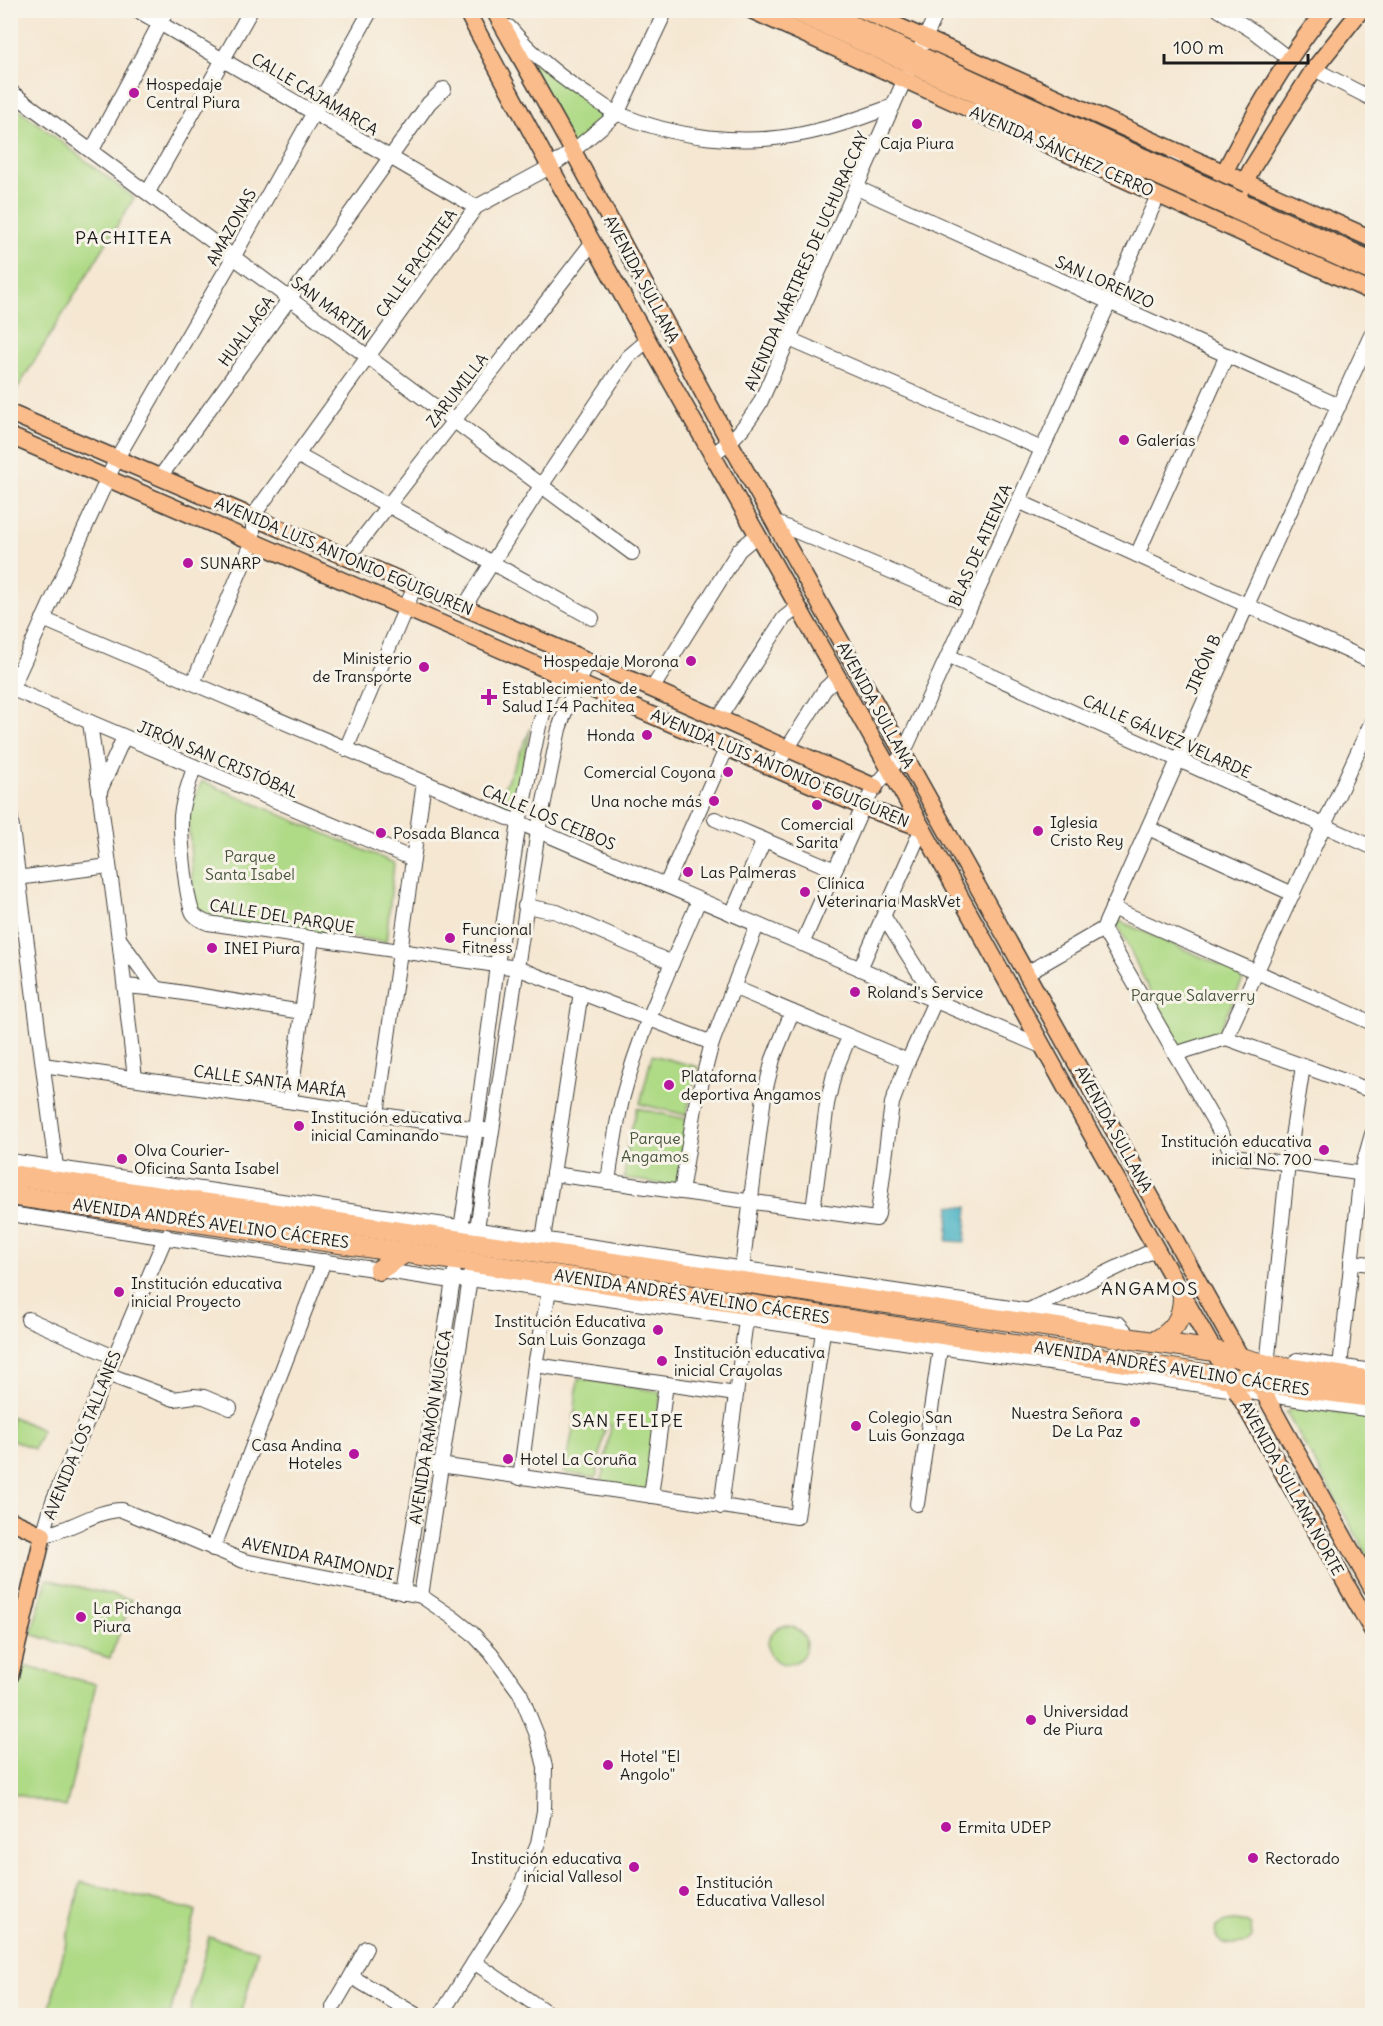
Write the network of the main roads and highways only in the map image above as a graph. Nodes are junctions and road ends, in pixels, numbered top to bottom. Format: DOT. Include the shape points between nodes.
graph roads {
  1 [pos="466,10"];
  2 [pos="494,10"];
  3 [pos="751,10"];
  4 [pos="789,10"];
  5 [pos="822,10"];
  6 [pos="862,10"];
  7 [pos="1326,10"];
  8 [pos="1361,10"];
  9 [pos="915,60"];
  10 [pos="1224,173"];
  11 [pos="1244,182"];
  12 [pos="1233,212"];
  13 [pos="1203,215"];
  14 [pos="1372,239"];
  15 [pos="1372,260"];
  16 [pos="1372,273"];
  17 [pos="1372,292"];
  18 [pos="10,412"];
  19 [pos="10,436"];
  20 [pos="875,787"];
  21 [pos="922,828"];
  22 [pos="1064,1038"];
  23 [pos="1041,1046"];
  24 [pos="10,1175"];
  25 [pos="10,1195"];
  26 [pos="467,1249"];
  27 [pos="406,1252"];
  28 [pos="379,1270"];
  29 [pos="1183,1297"];
  30 [pos="1220,1320"];
  31 [pos="1204,1331"];
  32 [pos="1153,1342"];
  33 [pos="1215,1351"];
  34 [pos="1241,1358"];
  35 [pos="1372,1381"];
  36 [pos="1233,1384"];
  37 [pos="1261,1389"];
  38 [pos="1372,1397"];
  39 [pos="10,1520"];
  40 [pos="1372,1588"];
  41 [pos="1372,1630"];
  42 [pos="10,1676"];
  1 -- 21 [label="main road, AVENIDA SULLANA" via="592,243"];
  2 -- 22 [label="main road, AVENIDA SULLANA" via="730,443"];
  3 -- 9 [label="main road, AVENIDA SÁNCHEZ CERRO"];
  4 -- 9 [label="main road, AVENIDA SÁNCHEZ CERRO"];
  5 -- 9 [label="main road, AVENIDA SÁNCHEZ CERRO"];
  6 -- 9 [label="main road, AVENIDA SÁNCHEZ CERRO"];
  7 -- 10 [label="main road" via="1264,98"];
  8 -- 11 [label="main road" via="1314,69"];
  9 -- 10 [label="main road, AVENIDA SÁNCHEZ CERRO" via="1178,152"];
  9 -- 12 [label="main road, AVENIDA SÁNCHEZ CERRO, bridge" via="1144,164"];
  9 -- 13 [label="main road, AVENIDA SÁNCHEZ CERRO" via="1158,195"];
  10 -- 11 [label="main road, AVENIDA SÁNCHEZ CERRO"];
  10 -- 13 [label="main road"];
  11 -- 12 [label="main road"];
  11 -- 14 [label="main road, AVENIDA SÁNCHEZ CERRO"];
  12 -- 13 [label="main road, AVENIDA SÁNCHEZ CERRO"];
  12 -- 15 [label="main road, AVENIDA SÁNCHEZ CERRO"];
  12 -- 16 [label="main road, AVENIDA SÁNCHEZ CERRO"];
  12 -- 17 [label="main road, AVENIDA SÁNCHEZ CERRO"];
  18 -- 20 [label="main road, AVENIDA LUIS ANTONIO EGUIGUREN"];
  19 -- 21 [label="main road, AVENIDA LUIS ANTONIO EGUIGUREN" via="863,807"];
  21 -- 23 [label="main road, AVENIDA SULLANA"];
  22 -- 23 [label="main road"];
  22 -- 30 [label="main road, AVENIDA SULLANA"];
  23 -- 29 [label="main road, AVENIDA SULLANA"];
  24 -- 26 [label="highway, AVENIDA ANDRÉS AVELINO CÁCERES"];
  25 -- 27 [label="highway, AVENIDA ANDRÉS AVELINO CÁCERES"];
  26 -- 27 [label="highway, AVENIDA ANDRÉS AVELINO CÁCERES"];
  26 -- 32 [label="highway, AVENIDA ANDRÉS AVELINO CÁCERES"];
  26 -- 36 [label="highway, AVENIDA ANDRÉS AVELINO CÁCERES"];
  27 -- 28 [label="highway"];
  29 -- 31 [label="main road, AVENIDA SULLANA"];
  29 -- 32 [label="highway" via="1176,1324"];
  30 -- 31 [label="main road" via="1214,1329"];
  30 -- 34 [label="main road, AVENIDA SULLANA"];
  31 -- 33 [label="main road, AVENIDA SULLANA"];
  32 -- 33 [label="highway, AVENIDA ANDRÉS AVELINO CÁCERES"];
  33 -- 34 [label="highway, AVENIDA ANDRÉS AVELINO CÁCERES"];
  33 -- 36 [label="main road, AVENIDA SULLANA"];
  34 -- 35 [label="highway, AVENIDA ANDRÉS AVELINO CÁCERES" via="1267,1365 1339,1371"];
  34 -- 37 [label="main road, AVENIDA SULLANA"];
  36 -- 37 [label="highway, AVENIDA ANDRÉS AVELINO CÁCERES"];
  36 -- 41 [label="main road, AVENIDA SULLANA NORTE"];
  37 -- 38 [label="highway, AVENIDA ANDRÉS AVELINO CÁCERES"];
  37 -- 40 [label="main road, AVENIDA SULLANA NORTE"];
  39 -- 42 [label="main road, AVENIDA LOS TALLANES" via="43,1535"];
}
